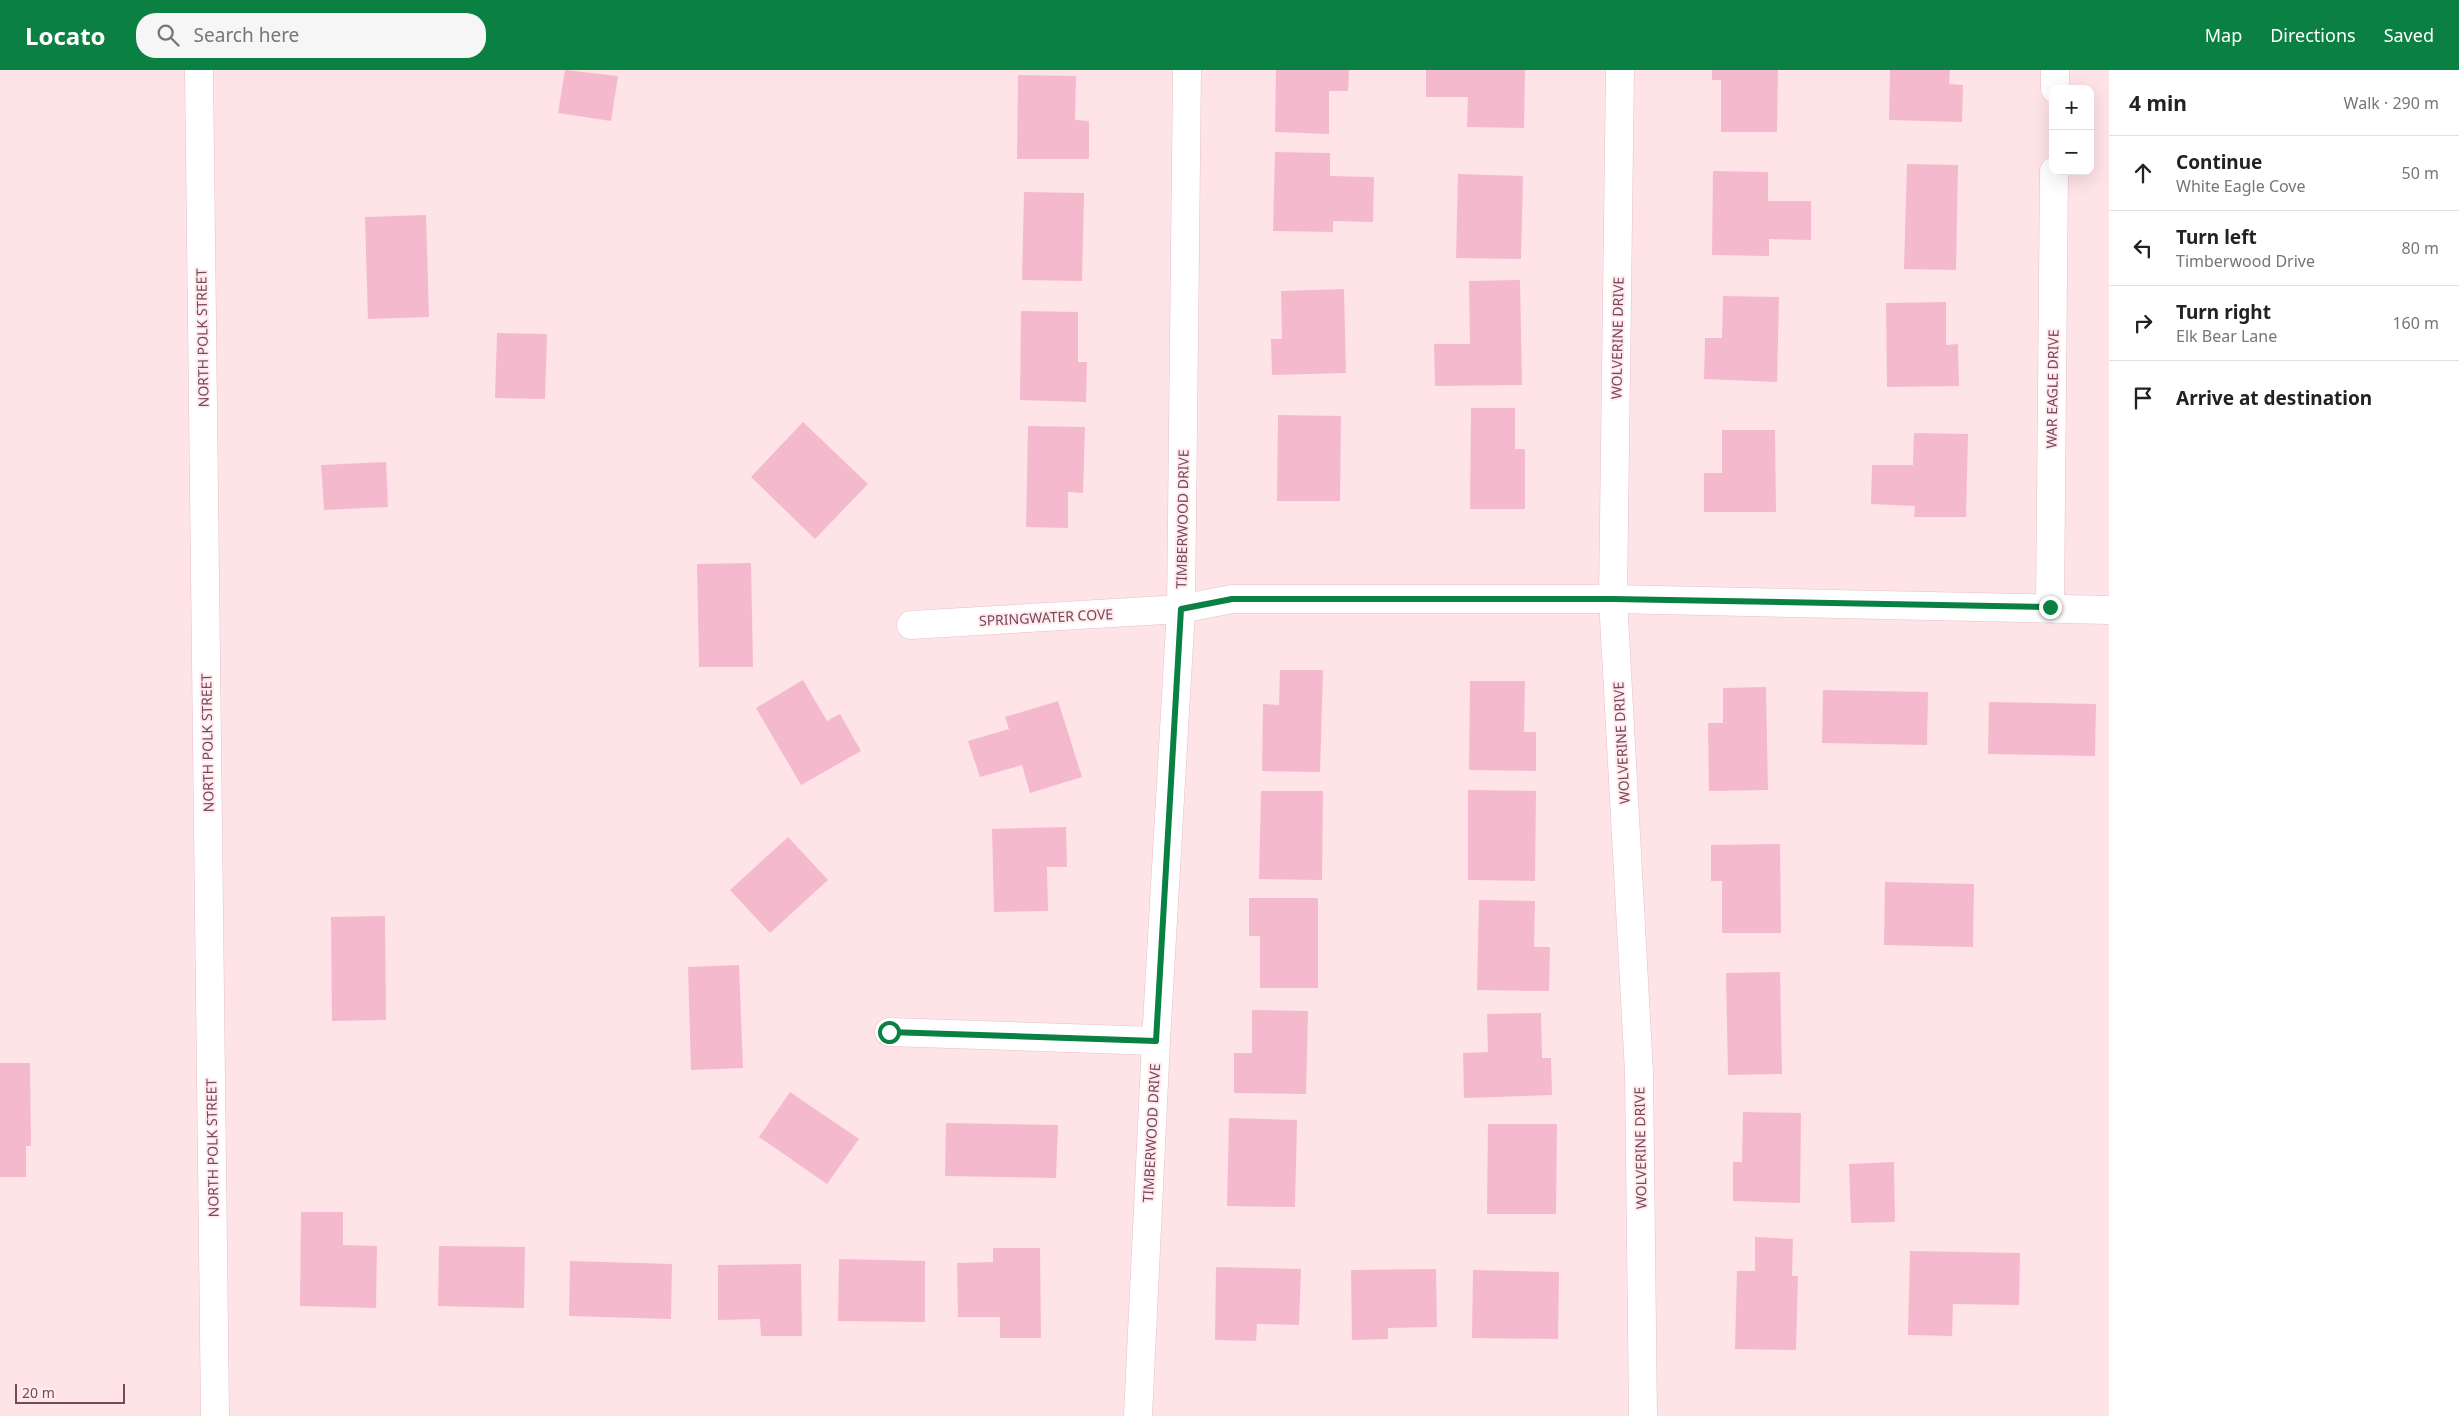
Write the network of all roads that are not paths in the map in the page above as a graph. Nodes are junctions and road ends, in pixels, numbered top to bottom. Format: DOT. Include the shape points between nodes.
graph roads {
  1 [pos="199,70"];
  2 [pos="1187,70"];
  3 [pos="1620,70"];
  4 [pos="2055,70"];
  5 [pos="2055,85"];
  6 [pos="2054,175"];
  7 [pos="1613,599"];
  8 [pos="2050,607"];
  9 [pos="1181,609"];
  10 [pos="2109,610"];
  11 [pos="912,625"];
  12 [pos="889,1032"];
  13 [pos="1156,1041"];
  14 [pos="215,1416"];
  15 [pos="1138,1416"];
  16 [pos="1643,1416"];
  1 -- 14 [label="street, NORTH POLK STREET"];
  2 -- 9 [label="street, TIMBERWOOD DRIVE"];
  3 -- 7 [label="street, WOLVERINE DRIVE"];
  4 -- 5 [label="street"];
  6 -- 8 [label="street, WAR EAGLE DRIVE"];
  7 -- 8 [label="street, SPRINGWATER COVE"];
  7 -- 9 [label="street, SPRINGWATER COVE" via="1232,599"];
  7 -- 16 [label="street, WOLVERINE DRIVE" via="1639,1072"];
  8 -- 10 [label="street, SPRINGWATER COVE"];
  9 -- 11 [label="street, SPRINGWATER COVE"];
  9 -- 13 [label="street, TIMBERWOOD DRIVE"];
  12 -- 13 [label="street"];
  13 -- 15 [label="street, TIMBERWOOD DRIVE"];
}
